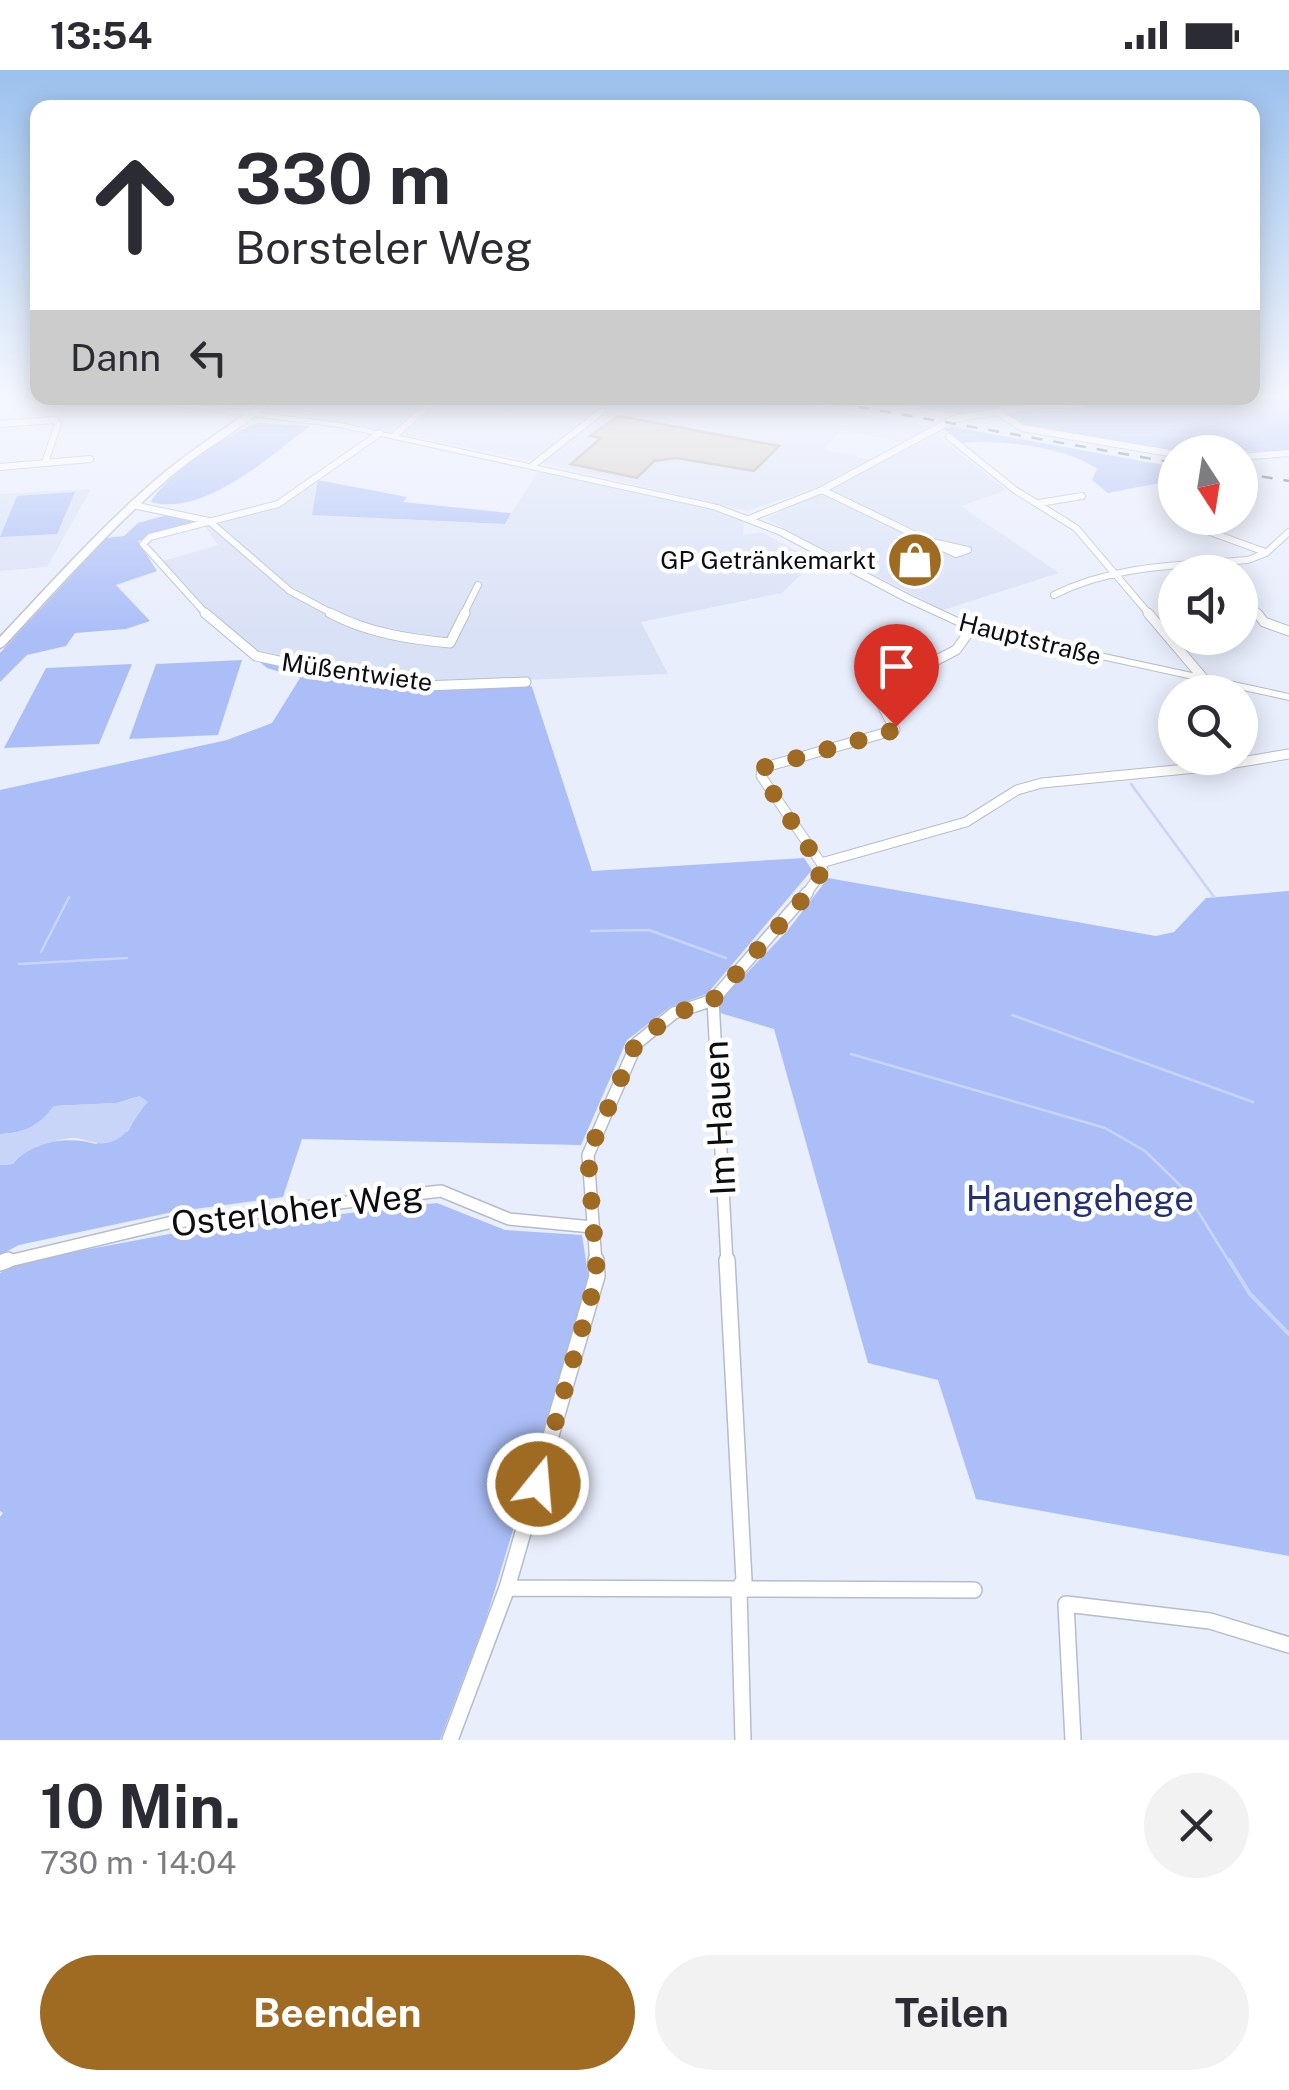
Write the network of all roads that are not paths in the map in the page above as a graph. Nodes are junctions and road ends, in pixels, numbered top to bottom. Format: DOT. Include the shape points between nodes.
graph roads {
  1 [pos="166,477"];
  2 [pos="320,477"];
  3 [pos="578,477"];
  4 [pos="846,477"];
  5 [pos="1002,477"];
  6 [pos="822,490"];
  7 [pos="1082,496"];
  8 [pos="1038,504"];
  9 [pos="133,505"];
  10 [pos="751,518"];
  11 [pos="210,520"];
  12 [pos="1289,532"];
  13 [pos="1217,535"];
  14 [pos="922,539"];
  15 [pos="1266,553"];
  16 [pos="1256,555"];
  17 [pos="1158,569"];
  18 [pos="1115,573"];
  19 [pos="478,585"];
  20 [pos="1054,594"];
  21 [pos="1258,614"];
  22 [pos="972,628"];
  23 [pos="1289,632"];
  24 [pos="0,644"];
  25 [pos="1190,675"];
  26 [pos="1201,675"];
  27 [pos="526,682"];
  28 [pos="1258,690"];
  29 [pos="1289,697"];
  30 [pos="1289,754"];
  31 [pos="821,863"];
  32 [pos="713,1000"];
  33 [pos="592,1227"];
  34 [pos="0,1264"];
  35 [pos="507,1588"];
  36 [pos="974,1590"];
  37 [pos="737,1592"];
  38 [pos="1289,1645"];
  39 [pos="450,1740"];
  40 [pos="742,1740"];
  41 [pos="1073,1740"];
  1 -- 9 [label="main road"];
  2 -- 11 [label="street, Müßentwiete" via="288,500"];
  3 -- 10 [label="main road, Hauptstraße"];
  4 -- 6 [label="street"];
  5 -- 8 [label="street"];
  6 -- 10 [label="street"];
  6 -- 14 [label="street"];
  7 -- 8 [label="street"];
  8 -- 18 [label="street" via="1076,528"];
  9 -- 11 [label="street"];
  9 -- 24 [label="main road"];
  10 -- 22 [label="main road, Hauptstraße"];
  11 -- 19 [label="street" via="290,591 349,623 402,639 450,643"];
  11 -- 27 [label="street, Müßentwiete" via="142,544 206,614 256,656 424,686"];
  12 -- 15 [label="street"];
  13 -- 15 [label="street"];
  14 -- 14 [label="street" via="956,554 968,550 939,540"];
  15 -- 16 [label="street"];
  17 -- 18 [label="street"];
  18 -- 20 [label="street" via="1076,581"];
  18 -- 26 [label="street"];
  21 -- 23 [label="street"];
  22 -- 25 [label="main road, Hauptstraße"];
  22 -- 31 [label="street" via="956,650 875,692 895,730 762,768"];
  28 -- 29 [label="main road, Hauptstraße"];
  30 -- 31 [label="street" via="1042,783 1017,790 966,822"];
  31 -- 32 [label="street" via="802,900"];
  32 -- 33 [label="street, Im Hauen" via="674,1014 636,1043 588,1155"];
  32 -- 37 [label="street, Im Hauen" via="744,1580"];
  33 -- 34 [label="street, Osterloher Weg" via="509,1218 441,1191 168,1222"];
  33 -- 35 [label="street, Im Hauen" via="597,1276"];
  35 -- 37 [label="street"];
  35 -- 39 [label="street, Im Hauen"];
  36 -- 37 [label="street"];
  37 -- 40 [label="street, Im Hauen"];
  38 -- 41 [label="street" via="1210,1622 1066,1604"];
}
